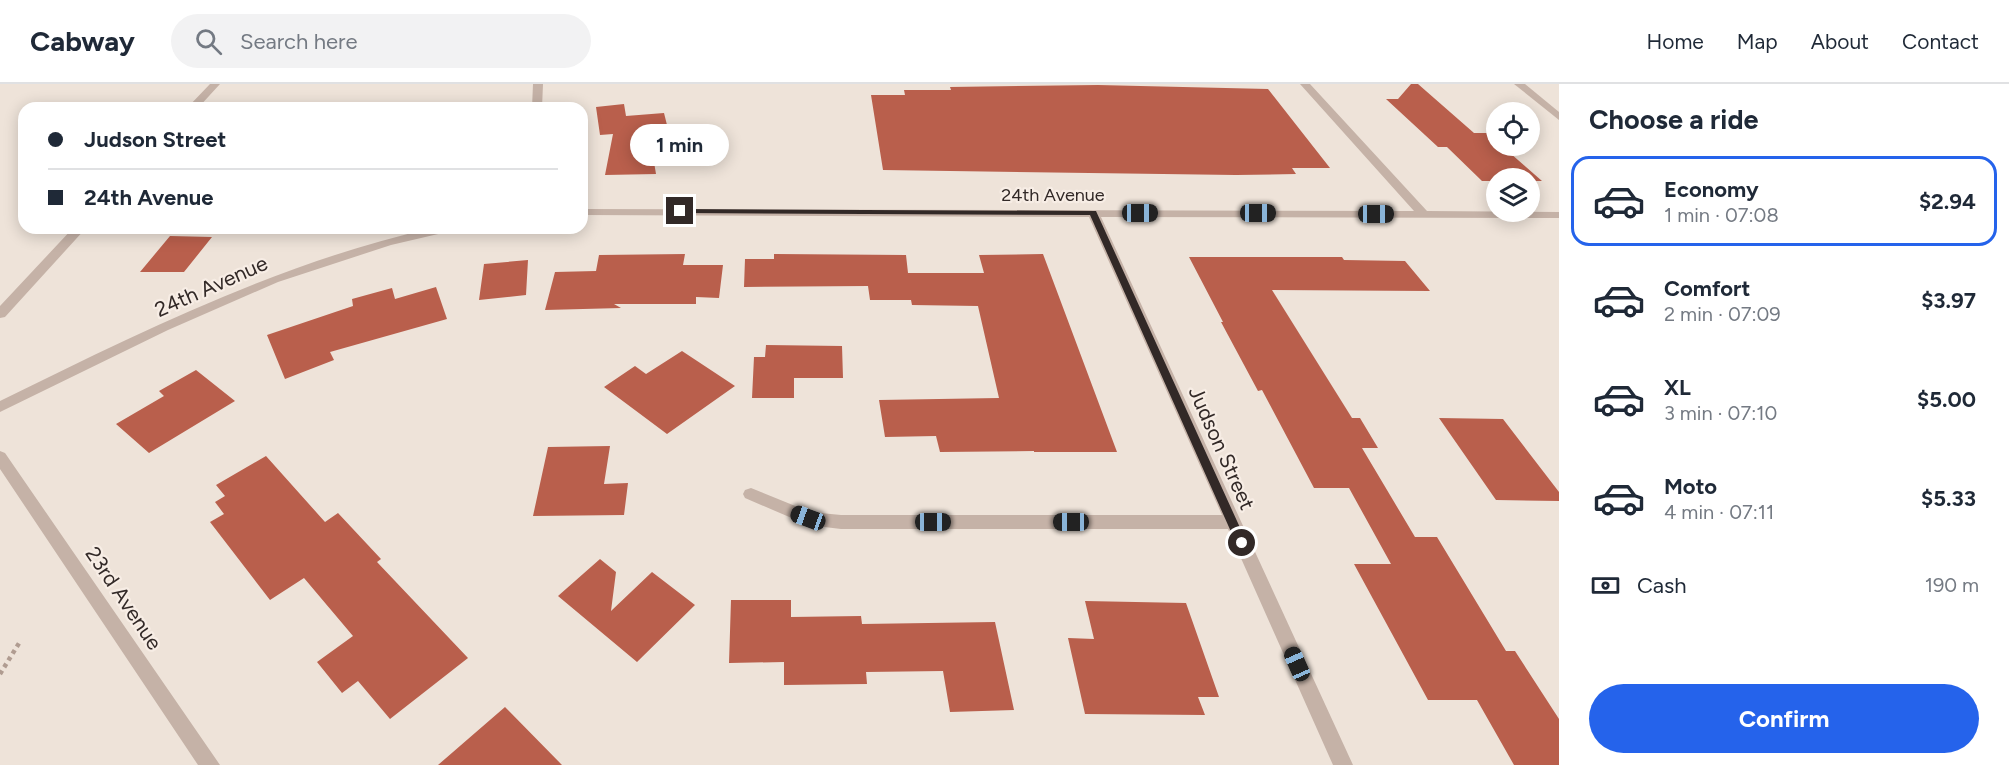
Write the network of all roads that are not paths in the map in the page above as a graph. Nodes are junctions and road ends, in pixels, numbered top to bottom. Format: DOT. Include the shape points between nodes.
graph roads {
  1 [pos="215,84"];
  2 [pos="538,84"];
  3 [pos="1305,84"];
  4 [pos="1519,84"];
  5 [pos="198,102"];
  6 [pos="537,102"];
  7 [pos="1559,117"];
  8 [pos="588,212"];
  9 [pos="1093,213"];
  10 [pos="1424,214"];
  11 [pos="1559,215"];
  12 [pos="74,234"];
  13 [pos="421,234"];
  14 [pos="0,314"];
  15 [pos="0,406"];
  16 [pos="0,457"];
  17 [pos="752,494"];
  18 [pos="1232,522"];
  19 [pos="210,765"];
  20 [pos="1343,765"];
  1 -- 5 [label="street"];
  2 -- 6 [label="street"];
  3 -- 10 [label="street"];
  4 -- 7 [label="street"];
  8 -- 9 [label="street, 24th Avenue"];
  9 -- 10 [label="street, 24th Avenue"];
  9 -- 18 [label="street, Judson Street"];
  10 -- 11 [label="street, 24th Avenue"];
  12 -- 14 [label="street"];
  13 -- 15 [label="street, 24th Avenue" via="296,269"];
  16 -- 19 [label="street, 23rd Avenue"];
  17 -- 18 [label="street" via="808,518 841,522"];
  18 -- 20 [label="street, Judson Street"];
}
